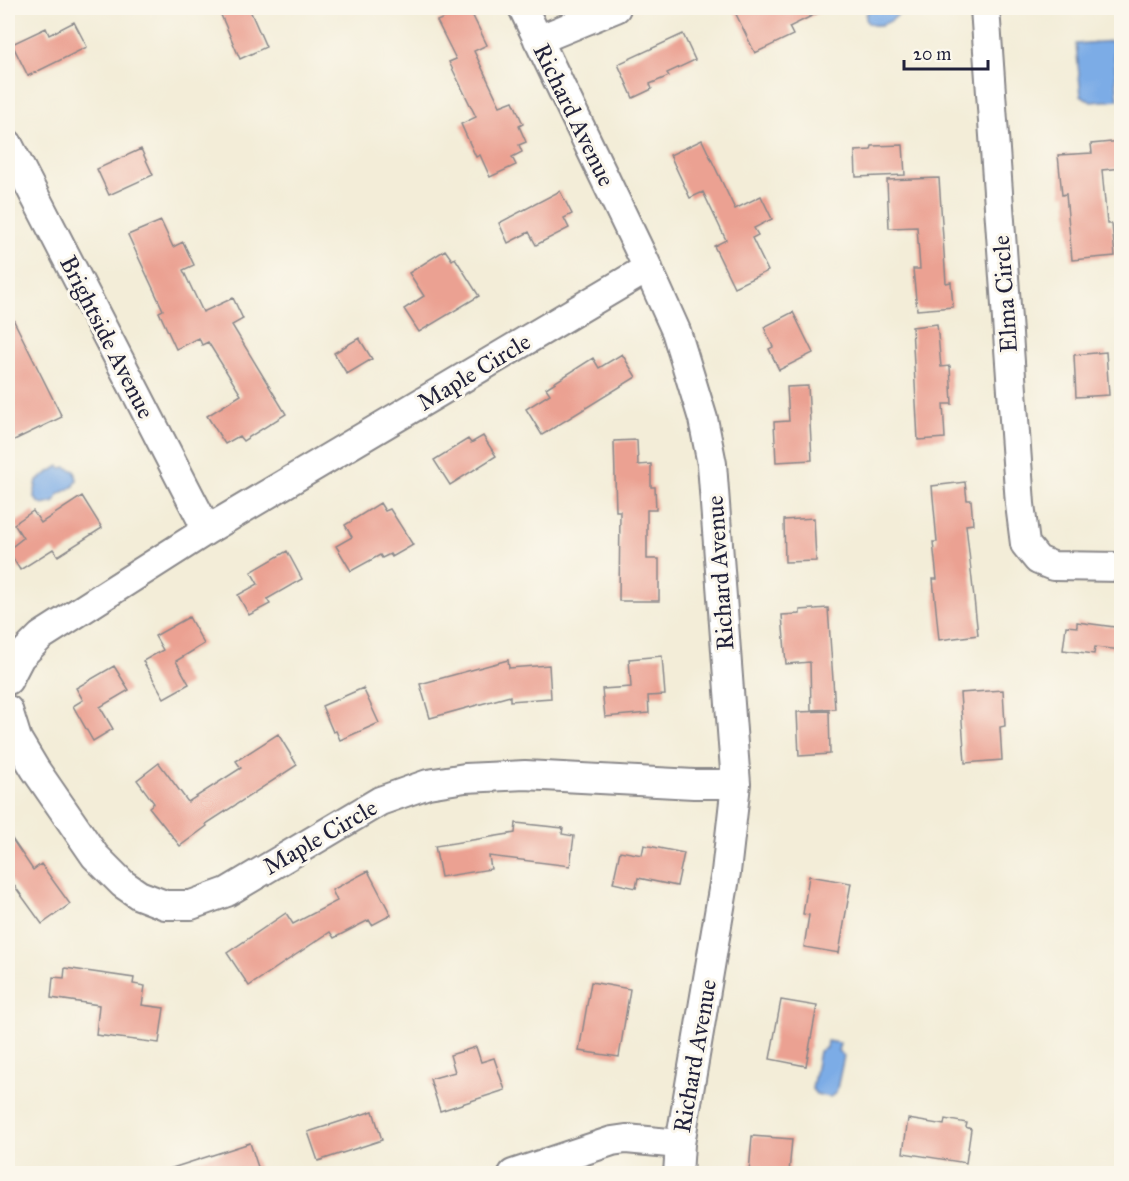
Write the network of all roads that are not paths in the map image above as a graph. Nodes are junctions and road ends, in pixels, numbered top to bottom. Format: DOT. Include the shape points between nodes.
graph roads {
  1 [pos="523,8"];
  2 [pos="616,8"];
  3 [pos="985,8"];
  4 [pos="538,40"];
  5 [pos="8,144"];
  6 [pos="648,268"];
  7 [pos="207,531"];
  8 [pos="1122,567"];
  9 [pos="8,680"];
  10 [pos="8,710"];
  11 [pos="736,784"];
  12 [pos="680,1144"];
  13 [pos="513,1173"];
  14 [pos="678,1173"];
  1 -- 4 [label="street, Richard Avenue"];
  2 -- 4 [label="street"];
  3 -- 8 [label="street, Elma Circle" via="1025,544 1038,560 1053,566"];
  4 -- 6 [label="street, Richard Avenue"];
  5 -- 7 [label="street, Brightside Avenue"];
  6 -- 7 [label="street, Maple Circle"];
  6 -- 11 [label="street, Richard Avenue" via="676,331 703,419 712,464"];
  7 -- 9 [label="street, Maple Circle" via="41,636 20,657"];
  10 -- 11 [label="street, Maple Circle" via="17,739 95,856 123,884 165,905 191,905 227,892 380,801 428,784 465,777 525,775"];
  11 -- 12 [label="street, Richard Avenue" via="726,872"];
  12 -- 13 [label="street" via="612,1140"];
  12 -- 14 [label="street, Richard Avenue"];
}
